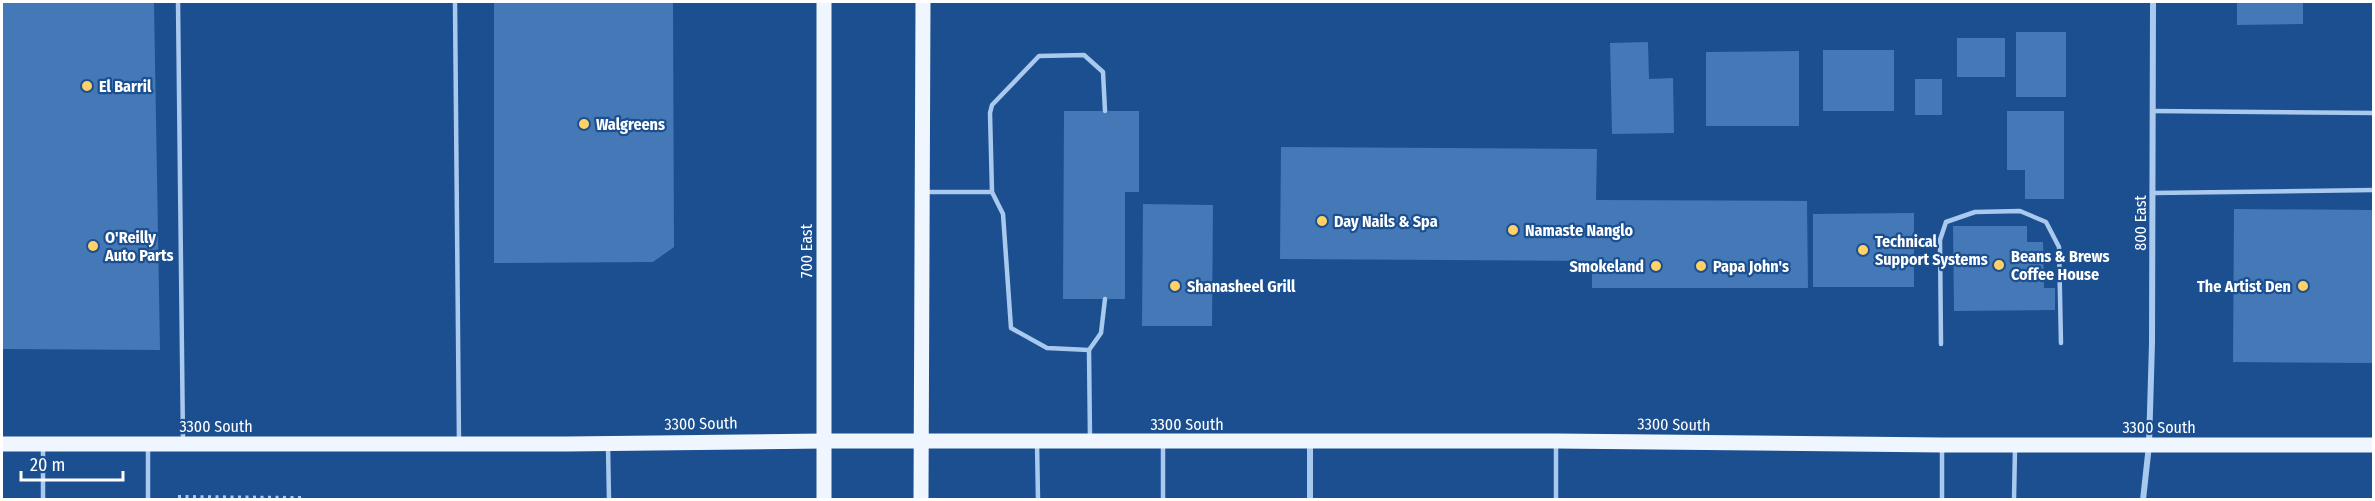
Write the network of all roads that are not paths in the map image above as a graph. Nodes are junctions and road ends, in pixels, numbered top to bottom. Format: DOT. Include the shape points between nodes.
graph roads {
  1 [pos="178,2"];
  2 [pos="455,2"];
  3 [pos="824,2"];
  4 [pos="922,2"];
  5 [pos="2153,2"];
  6 [pos="1105,111"];
  7 [pos="2153,111"];
  8 [pos="2373,113"];
  9 [pos="2373,190"];
  10 [pos="922,192"];
  11 [pos="992,192"];
  12 [pos="2153,193"];
  13 [pos="1105,299"];
  14 [pos="2061,343"];
  15 [pos="1941,344"];
  16 [pos="1089,350"];
  17 [pos="824,441"];
  18 [pos="1556,441"];
  19 [pos="608,442"];
  20 [pos="921,442"];
  21 [pos="1037,442"];
  22 [pos="1090,442"];
  23 [pos="1163,442"];
  24 [pos="1310,442"];
  25 [pos="2,444"];
  26 [pos="43,444"];
  27 [pos="148,444"];
  28 [pos="183,444"];
  29 [pos="459,444"];
  30 [pos="1942,445"];
  31 [pos="2015,445"];
  32 [pos="2149,445"];
  33 [pos="2373,445"];
  34 [pos="43,500"];
  35 [pos="148,500"];
  36 [pos="609,500"];
  37 [pos="824,500"];
  38 [pos="921,500"];
  39 [pos="1038,500"];
  40 [pos="1163,500"];
  41 [pos="1310,500"];
  42 [pos="1556,500"];
  43 [pos="1942,500"];
  44 [pos="2014,500"];
  45 [pos="2143,500"];
  1 -- 28 [label="lane"];
  2 -- 29 [label="lane"];
  3 -- 17 [label="main road, 700 East"];
  4 -- 10 [label="main road"];
  5 -- 7 [label="street, 800 East"];
  6 -- 11 [label="lane" via="1102,72 1084,55 1039,56 992,105"];
  7 -- 8 [label="lane"];
  7 -- 12 [label="street, 800 East"];
  9 -- 12 [label="lane"];
  10 -- 11 [label="lane"];
  10 -- 20 [label="main road"];
  11 -- 16 [label="lane" via="1003,214 1011,328 1047,348"];
  12 -- 32 [label="street, 800 East"];
  13 -- 16 [label="lane" via="1101,333"];
  14 -- 15 [label="lane" via="2059,247 2046,222 2020,211 1975,212 1946,222 1940,240"];
  16 -- 22 [label="lane"];
  17 -- 19 [label="main road, 3300 South"];
  17 -- 20 [label="main road, 3300 South"];
  17 -- 37 [label="main road, 700 East"];
  18 -- 24 [label="main road, 3300 South"];
  18 -- 30 [label="main road, 3300 South"];
  18 -- 42 [label="lane"];
  19 -- 29 [label="main road, 3300 South"];
  19 -- 36 [label="lane"];
  20 -- 21 [label="main road, 3300 South"];
  20 -- 38 [label="main road"];
  21 -- 22 [label="main road, 3300 South"];
  21 -- 39 [label="lane"];
  22 -- 23 [label="main road, 3300 South"];
  23 -- 24 [label="main road, 3300 South"];
  23 -- 40 [label="lane"];
  24 -- 41 [label="street"];
  25 -- 26 [label="main road, 3300 South"];
  26 -- 27 [label="main road, 3300 South"];
  26 -- 34 [label="lane"];
  27 -- 28 [label="main road, 3300 South"];
  27 -- 35 [label="lane"];
  28 -- 29 [label="main road, 3300 South"];
  30 -- 31 [label="main road, 3300 South"];
  30 -- 43 [label="lane"];
  31 -- 32 [label="main road, 3300 South"];
  31 -- 44 [label="lane"];
  32 -- 33 [label="main road, 3300 South"];
  32 -- 45 [label="street, 800 East"];
}
